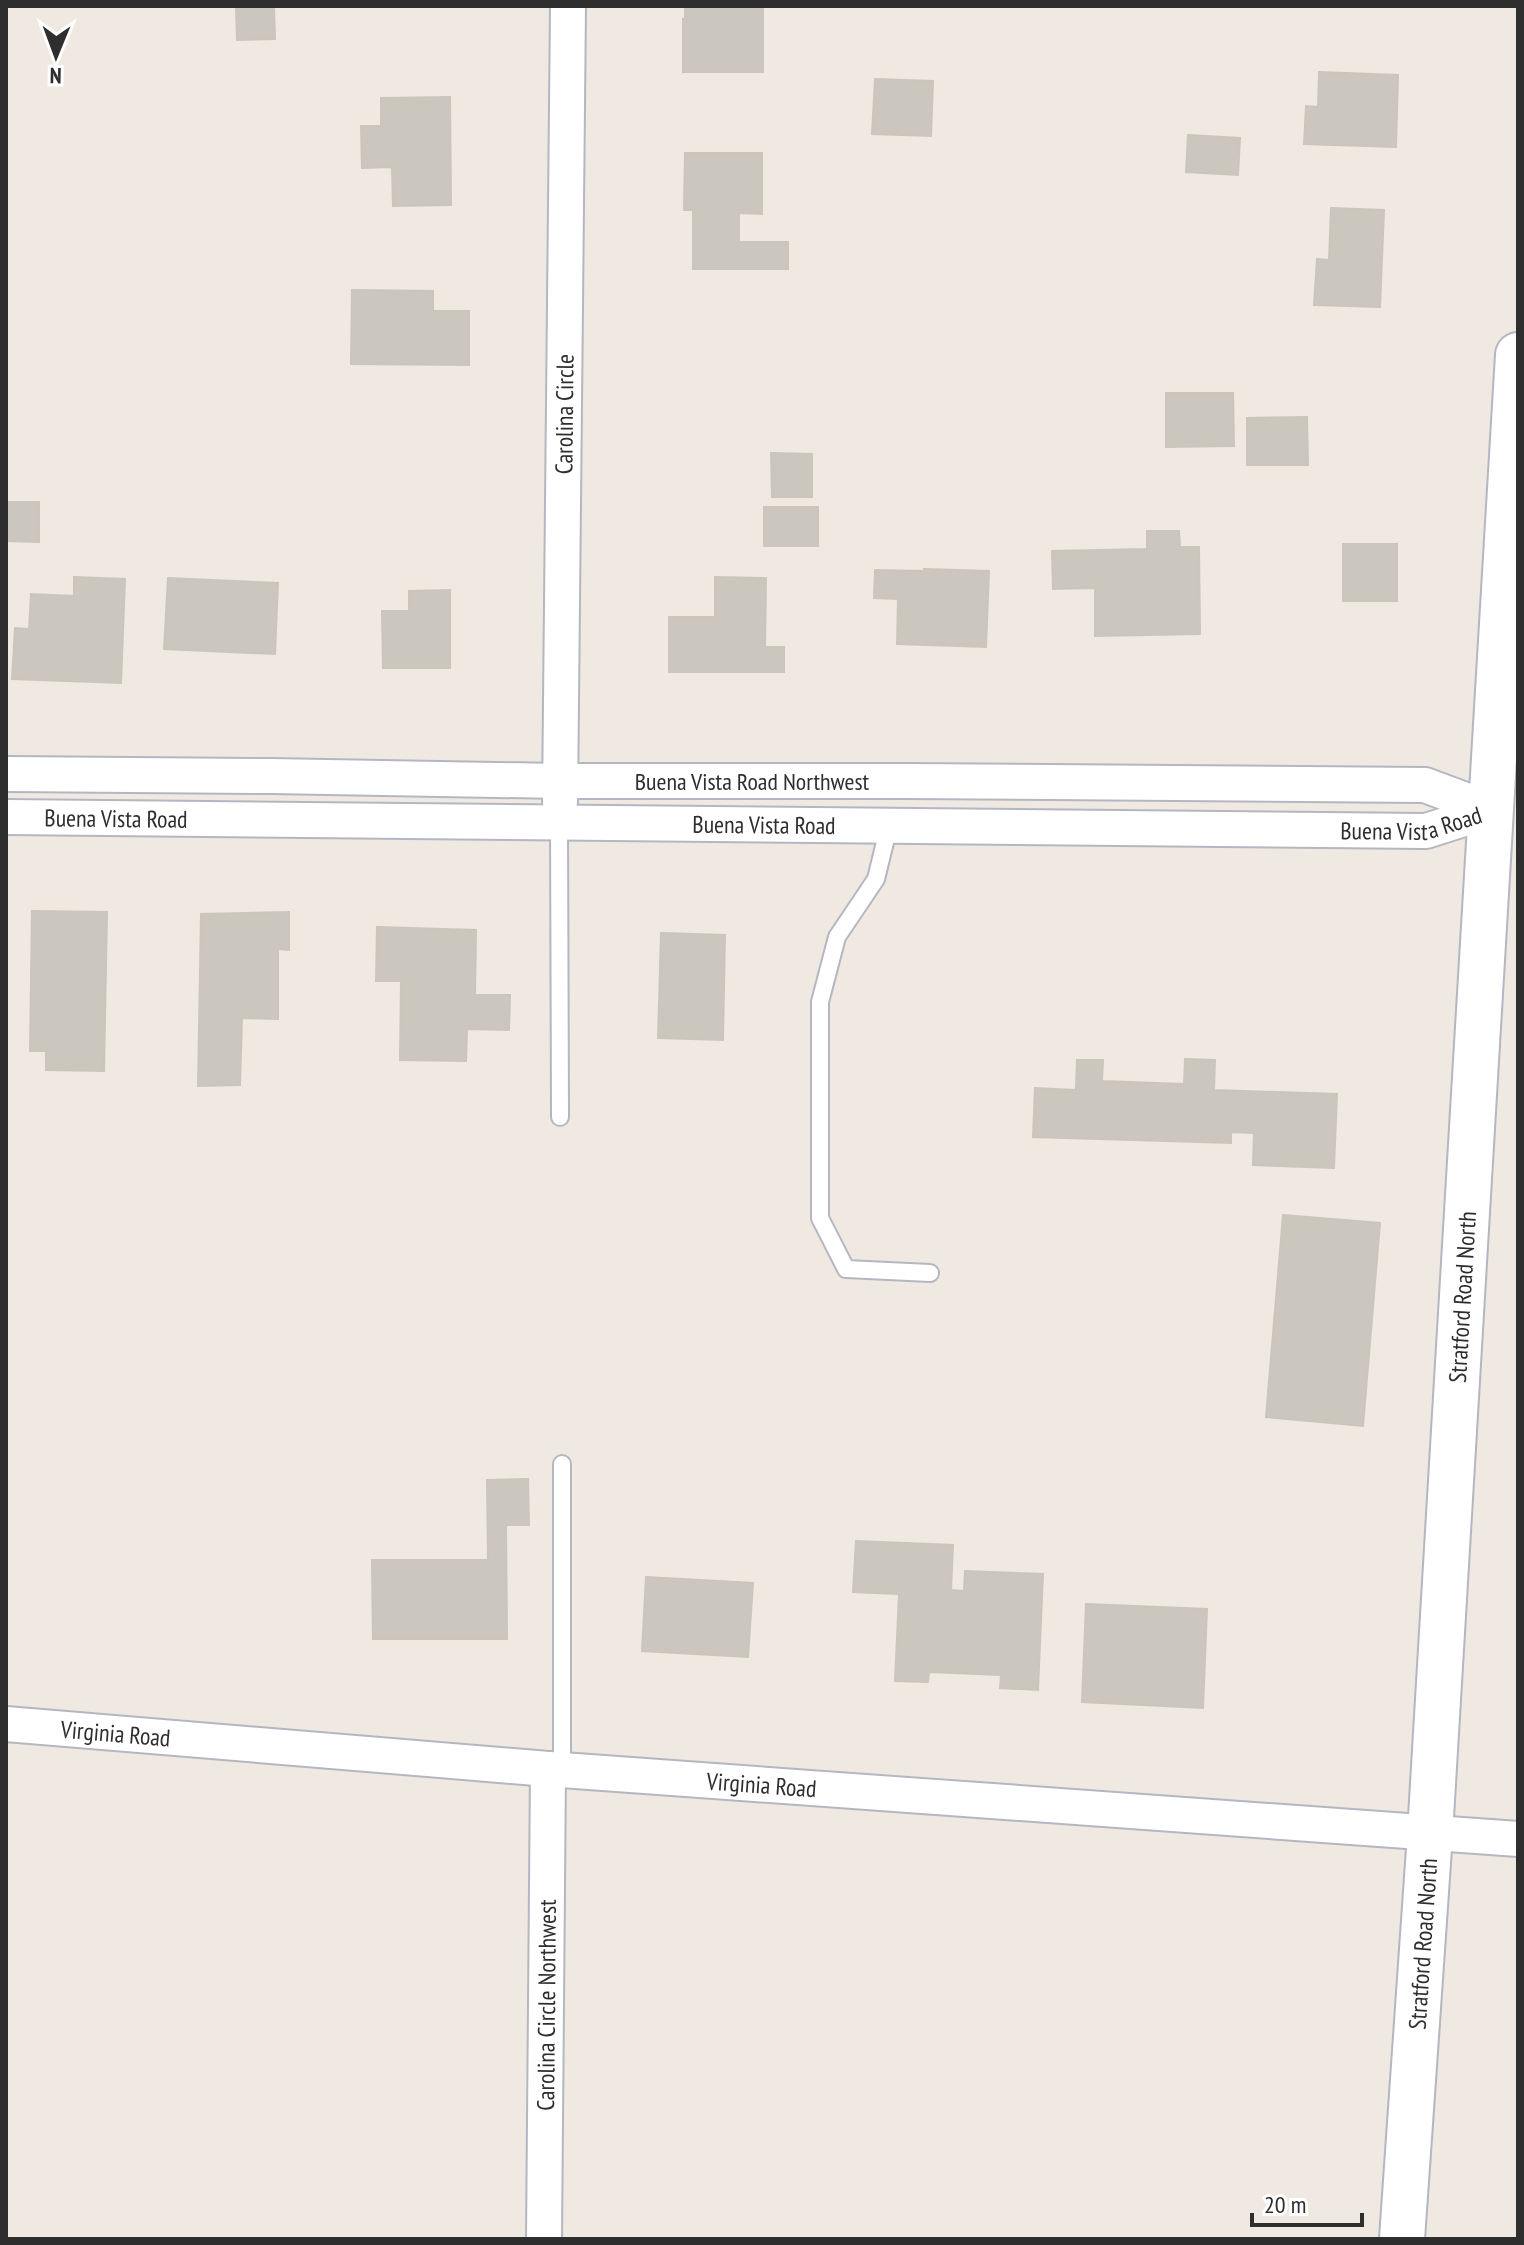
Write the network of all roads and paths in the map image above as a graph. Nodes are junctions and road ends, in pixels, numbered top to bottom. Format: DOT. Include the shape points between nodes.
graph roads {
  1 [pos="568,6"];
  2 [pos="1518,355"];
  3 [pos="6,774"];
  4 [pos="560,781"];
  5 [pos="1505,810"];
  6 [pos="6,817"];
  7 [pos="559,823"];
  8 [pos="889,826"];
  9 [pos="560,1117"];
  10 [pos="930,1273"];
  11 [pos="562,1464"];
  12 [pos="6,1724"];
  13 [pos="555,1769"];
  14 [pos="1430,1834"];
  15 [pos="1518,1839"];
  16 [pos="544,2239"];
  17 [pos="1402,2239"];
  1 -- 4 [label="street, Carolina Circle"];
  2 -- 5 [label="main road, Stratford Road North"];
  3 -- 4 [label="street, Buena Vista Road Northwest"];
  4 -- 5 [label="street, Buena Vista Road Northwest" via="1425,785"];
  4 -- 7 [label="street, Carolina Circle"];
  5 -- 8 [label="street, Buena Vista Road" via="1426,831"];
  5 -- 14 [label="main road, Stratford Road North"];
  6 -- 7 [label="street, Buena Vista Road"];
  7 -- 8 [label="street, Buena Vista Road"];
  7 -- 9 [label="lane"];
  8 -- 10 [label="lane" via="876,879 837,937 820,1002 820,1218 846,1269"];
  11 -- 13 [label="lane"];
  12 -- 13 [label="street, Virginia Road"];
  13 -- 14 [label="street, Virginia Road"];
  13 -- 16 [label="street, Carolina Circle Northwest"];
  14 -- 15 [label="street, Virginia Road"];
  14 -- 17 [label="main road, Stratford Road North"];
}
